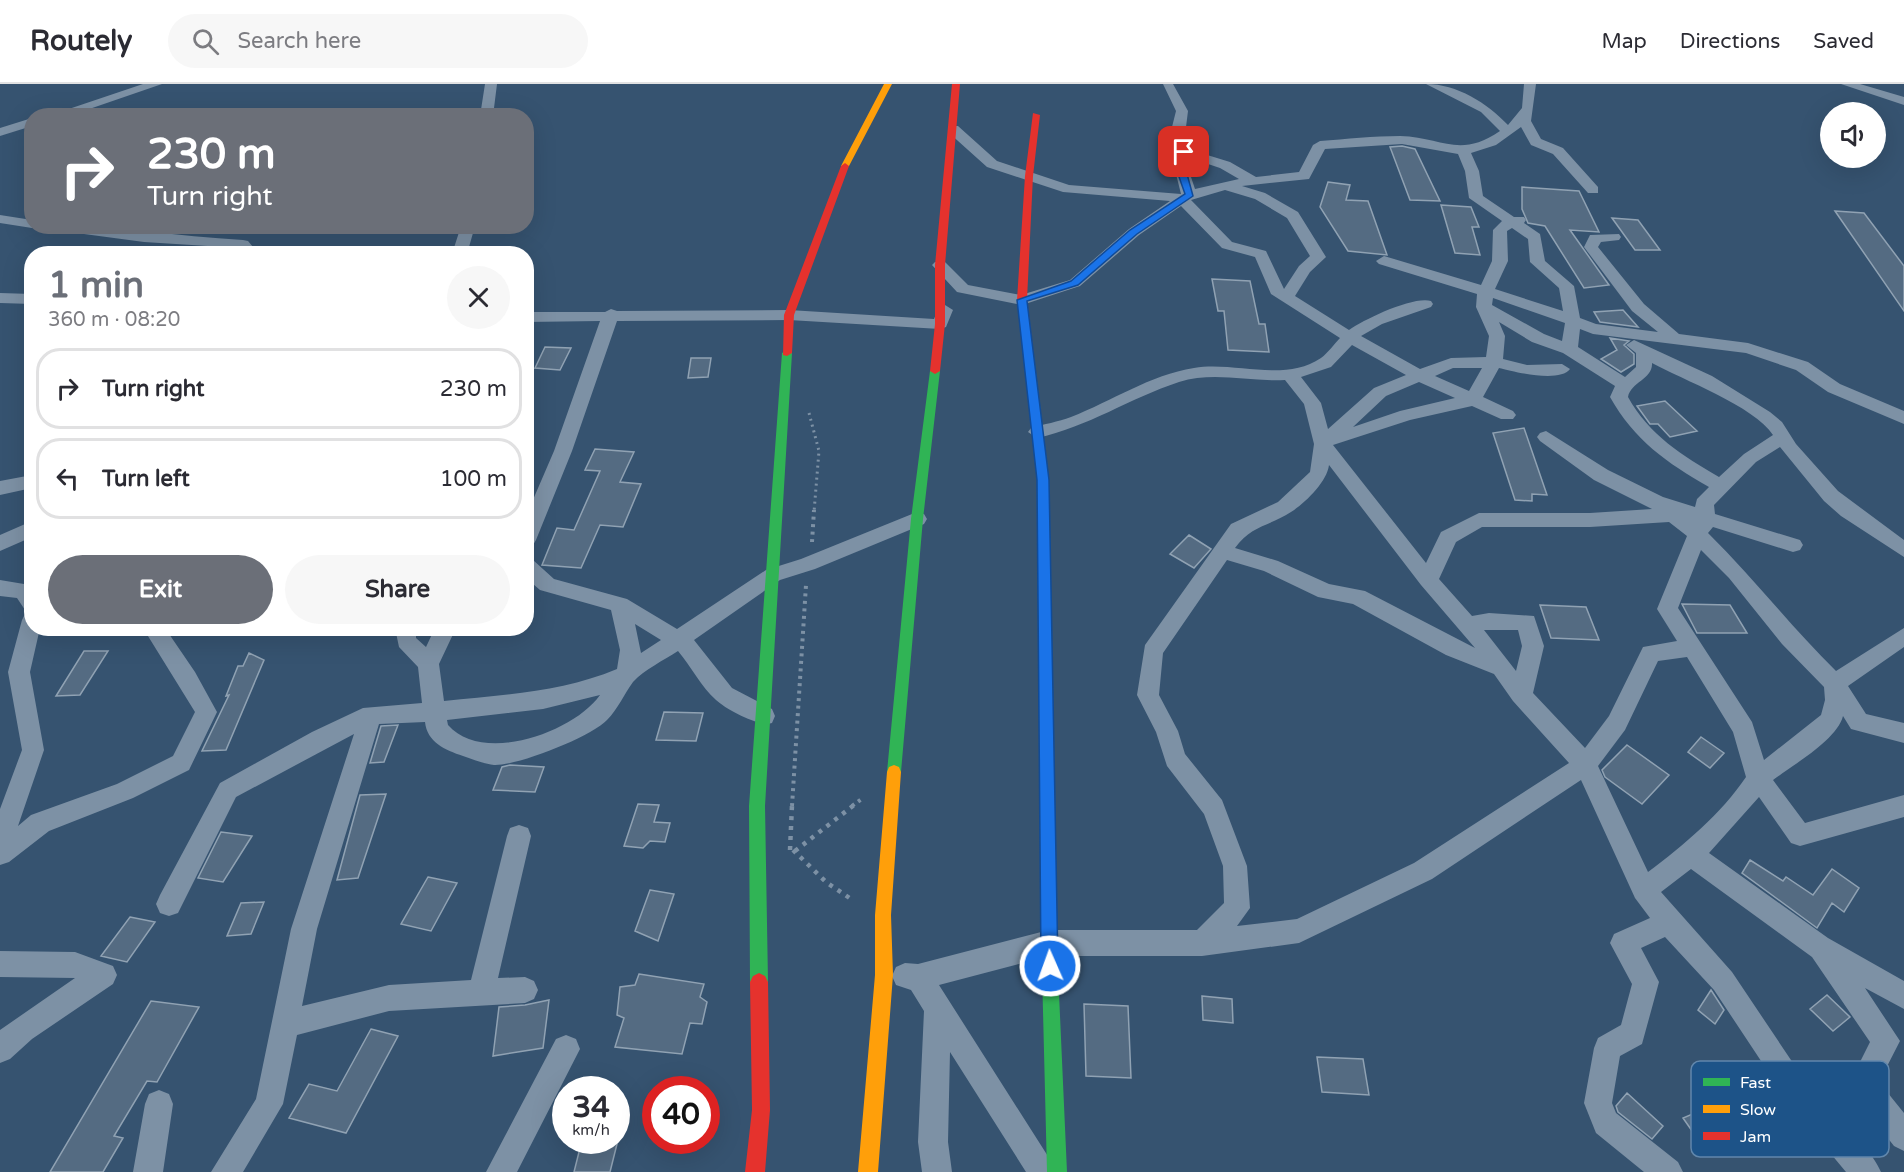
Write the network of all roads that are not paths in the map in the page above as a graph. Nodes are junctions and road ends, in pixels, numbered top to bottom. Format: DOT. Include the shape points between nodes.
graph roads {
  1 [pos="156,84"];
  2 [pos="491,84"];
  3 [pos="888,84"];
  4 [pos="956,84"];
  5 [pos="1432,84"];
  6 [pos="1530,84"];
  7 [pos="1847,84"];
  8 [pos="1168,86"];
  9 [pos="1904,101"];
  10 [pos="80,108"];
  11 [pos="487,108"];
  12 [pos="1528,108"];
  13 [pos="1036,115"];
  14 [pos="24,124"];
  15 [pos="953,129"];
  16 [pos="1507,131"];
  17 [pos="0,132"];
  18 [pos="1463,151"];
  19 [pos="1184,152"];
  20 [pos="1029,176"];
  21 [pos="1254,181"];
  22 [pos="1226,186"];
  23 [pos="1593,190"];
  24 [pos="1185,196"];
  25 [pos="0,219"];
  26 [pos="1515,221"];
  27 [pos="24,223"];
  28 [pos="114,234"];
  29 [pos="1614,237"];
  30 [pos="245,246"];
  31 [pos="1384,261"];
  32 [pos="940,265"];
  33 [pos="964,289"];
  34 [pos="1287,297"];
  35 [pos="0,298"];
  36 [pos="24,298"];
  37 [pos="1022,300"];
  38 [pos="1485,300"];
  39 [pos="1425,304"];
  40 [pos="611,314"];
  41 [pos="789,315"];
  42 [pos="534,317"];
  43 [pos="1573,321"];
  44 [pos="940,324"];
  45 [pos="1593,329"];
  46 [pos="1349,338"];
  47 [pos="1674,339"];
  48 [pos="1569,349"];
  49 [pos="1644,349"];
  50 [pos="1494,362"];
  51 [pos="1562,369"];
  52 [pos="1418,375"];
  53 [pos="1291,376"];
  54 [pos="1626,385"];
  55 [pos="1473,400"];
  56 [pos="1507,415"];
  57 [pos="1904,418"];
  58 [pos="1038,432"];
  59 [pos="1784,436"];
  60 [pos="1545,437"];
  61 [pos="1323,444"];
  62 [pos="24,483"];
  63 [pos="1721,486"];
  64 [pos="0,488"];
  65 [pos="1656,502"];
  66 [pos="1673,515"];
  67 [pos="917,519"];
  68 [pos="534,521"];
  69 [pos="1702,527"];
  70 [pos="24,532"];
  71 [pos="0,544"];
  72 [pos="1793,545"];
  73 [pos="1904,550"];
  74 [pos="1222,551"];
  75 [pos="534,573"];
  76 [pos="773,575"];
  77 [pos="1428,580"];
  78 [pos="0,588"];
  79 [pos="24,592"];
  80 [pos="620,605"];
  81 [pos="1467,625"];
  82 [pos="28,636"];
  83 [pos="158,636"];
  84 [pos="406,636"];
  85 [pos="442,636"];
  86 [pos="1904,636"];
  87 [pos="675,640"];
  88 [pos="1694,648"];
  89 [pos="428,664"];
  90 [pos="1502,669"];
  91 [pos="627,674"];
  92 [pos="1835,684"];
  93 [pos="1521,695"];
  94 [pos="433,712"];
  95 [pos="371,715"];
  96 [pos="764,716"];
  97 [pos="1904,734"];
  98 [pos="1586,765"];
  99 [pos="1758,778"];
  100 [pos="1904,806"];
  101 [pos="519,837"];
  102 [pos="0,842"];
  103 [pos="0,854"];
  104 [pos="1691,855"];
  105 [pos="1644,890"];
  106 [pos="169,904"];
  107 [pos="1669,922"];
  108 [pos="1049,943"];
  109 [pos="1202,943"];
  110 [pos="1819,947"];
  111 [pos="0,964"];
  112 [pos="884,975"];
  113 [pos="918,977"];
  114 [pos="525,990"];
  115 [pos="481,993"];
  116 [pos="1904,996"];
  117 [pos="938,1007"];
  118 [pos="285,1024"];
  119 [pos="0,1049"];
  120 [pos="566,1049"];
  121 [pos="1778,1061"];
  122 [pos="1875,1061"];
  123 [pos="159,1104"];
  124 [pos="1889,1117"];
  125 [pos="1904,1136"];
  126 [pos="1853,1157"];
  127 [pos="148,1172"];
  128 [pos="226,1172"];
  129 [pos="501,1172"];
  130 [pos="755,1172"];
  131 [pos="868,1172"];
  132 [pos="937,1172"];
  133 [pos="1044,1172"];
  134 [pos="1057,1172"];
  135 [pos="1668,1172"];
  136 [pos="1866,1172"];
  1 -- 10 [label="street"];
  2 -- 11 [label="street"];
  3 -- 41 [label="main road" via="847,162"];
  4 -- 15 [label="main road"];
  5 -- 16 [label="street" via="1486,110"];
  6 -- 12 [label="street"];
  7 -- 9 [label="street"];
  8 -- 19 [label="street" via="1182,111"];
  12 -- 16 [label="street"];
  12 -- 23 [label="street" via="1525,121 1536,142 1558,151"];
  13 -- 20 [label="main road"];
  14 -- 17 [label="street"];
  15 -- 20 [label="street" via="992,164"];
  15 -- 32 [label="main road"];
  16 -- 18 [label="street" via="1477,148"];
  18 -- 21 [label="street" via="1402,140 1320,145 1304,176"];
  18 -- 26 [label="street" via="1472,171 1476,198"];
  19 -- 21 [label="street" via="1225,165"];
  19 -- 24 [label="street"];
  20 -- 24 [label="street" via="1068,189"];
  20 -- 37 [label="main road"];
  21 -- 22 [label="street"];
  22 -- 24 [label="street"];
  22 -- 34 [label="street" via="1260,196 1293,215 1318,257 1304,269"];
  24 -- 34 [label="street" via="1227,245 1261,254 1277,291"];
  24 -- 37 [label="street" via="1134,232 1075,283"];
  25 -- 27 [label="street"];
  26 -- 38 [label="street" via="1500,230 1500,261"];
  26 -- 43 [label="street" via="1535,237 1538,262 1566,286"];
  28 -- 30 [label="street"];
  29 -- 47 [label="street" via="1594,238 1592,247 1646,316 1668,328"];
  31 -- 38 [label="street"];
  32 -- 33 [label="street"];
  32 -- 44 [label="main road"];
  33 -- 37 [label="street"];
  33 -- 44 [label="street" via="949,299"];
  34 -- 46 [label="street"];
  35 -- 36 [label="street"];
  37 -- 58 [label="main road"];
  38 -- 43 [label="street" via="1545,309"];
  38 -- 48 [label="street" via="1538,338"];
  38 -- 50 [label="street" via="1497,336"];
  39 -- 46 [label="street" via="1371,323"];
  40 -- 41 [label="street"];
  40 -- 42 [label="street"];
  40 -- 68 [label="street" via="564,451"];
  41 -- 44 [label="street"];
  41 -- 76 [label="main road"];
  43 -- 45 [label="street"];
  43 -- 48 [label="street"];
  44 -- 67 [label="main road"];
  45 -- 47 [label="street"];
  45 -- 49 [label="street"];
  46 -- 52 [label="street"];
  46 -- 53 [label="street" via="1327,362"];
  47 -- 57 [label="street" via="1748,348 1802,366 1834,388"];
  48 -- 54 [label="street"];
  49 -- 54 [label="street" via="1644,369"];
  49 -- 59 [label="street" via="1661,361 1707,380 1764,416"];
  50 -- 51 [label="street" via="1527,370"];
  50 -- 52 [label="street" via="1451,363"];
  50 -- 55 [label="street"];
  52 -- 55 [label="street"];
  52 -- 61 [label="street" via="1380,392"];
  53 -- 58 [label="street" via="1195,373 1137,393 1056,429"];
  53 -- 61 [label="street" via="1312,403"];
  54 -- 63 [label="street" via="1619,397 1627,415 1656,447"];
  55 -- 56 [label="street"];
  55 -- 61 [label="street" via="1406,415"];
  58 -- 108 [label="main road" via="1043,480"];
  59 -- 63 [label="street" via="1750,458"];
  59 -- 73 [label="street" via="1832,496"];
  60 -- 65 [label="street" via="1601,475"];
  61 -- 74 [label="street" via="1319,474 1285,507 1238,529"];
  61 -- 77 [label="street"];
  62 -- 64 [label="street"];
  63 -- 69 [label="street" via="1704,504"];
  65 -- 66 [label="street"];
  65 -- 69 [label="street"];
  66 -- 69 [label="street"];
  66 -- 77 [label="street" via="1479,520 1448,537"];
  67 -- 76 [label="street"];
  67 -- 112 [label="main road" via="883,915"];
  69 -- 72 [label="street"];
  69 -- 88 [label="street" via="1667,609"];
  69 -- 92 [label="street" via="1789,638"];
  70 -- 71 [label="street"];
  74 -- 90 [label="street" via="1271,566 1325,591 1358,597 1454,649"];
  74 -- 109 [label="street" via="1153,651 1148,695 1167,731 1175,759 1214,808 1235,866 1237,908"];
  75 -- 80 [label="street" via="547,585"];
  76 -- 87 [label="street"];
  76 -- 96 [label="main road"];
  77 -- 81 [label="street"];
  78 -- 79 [label="street"];
  80 -- 87 [label="street"];
  80 -- 91 [label="street" via="632,650"];
  81 -- 90 [label="street"];
  81 -- 93 [label="street" via="1527,622 1533,646"];
  82 -- 102 [label="street" via="19,672 33,750"];
  83 -- 103 [label="street" via="206,712 181,763 125,791 40,823"];
  84 -- 89 [label="street"];
  85 -- 89 [label="street"];
  86 -- 92 [label="street"];
  87 -- 91 [label="street"];
  87 -- 96 [label="street" via="686,645 724,694"];
  88 -- 98 [label="street" via="1651,653 1617,723"];
  88 -- 99 [label="street" via="1744,729"];
  89 -- 94 [label="street"];
  90 -- 93 [label="street"];
  91 -- 94 [label="street" via="589,690 554,698"];
  91 -- 94 [label="street" via="600,713 589,722 552,740 508,753 493,755 450,740 437,729"];
  92 -- 97 [label="street" via="1859,722"];
  92 -- 99 [label="street" via="1831,720"];
  93 -- 98 [label="street"];
  94 -- 95 [label="street"];
  95 -- 106 [label="street" via="228,790"];
  95 -- 118 [label="street" via="304,929"];
  96 -- 130 [label="main road" via="757,806 761,1110"];
  98 -- 105 [label="street"];
  98 -- 109 [label="street" via="1422,871 1299,932"];
  99 -- 100 [label="street" via="1800,835"];
  99 -- 104 [label="street" via="1745,798"];
  101 -- 115 [label="street"];
  104 -- 105 [label="street"];
  104 -- 110 [label="street"];
  105 -- 107 [label="street"];
  107 -- 121 [label="street" via="1723,981"];
  107 -- 135 [label="street" via="1623,944 1646,982 1632,1034 1608,1048 1598,1103 1606,1123"];
  108 -- 109 [label="street"];
  108 -- 113 [label="street"];
  108 -- 134 [label="main road"];
  110 -- 116 [label="street"];
  110 -- 122 [label="street" via="1886,1041"];
  111 -- 119 [label="street" via="75,965 104,975 22,1029"];
  112 -- 113 [label="street"];
  112 -- 131 [label="main road"];
  113 -- 117 [label="street"];
  114 -- 115 [label="street"];
  115 -- 118 [label="street" via="389,998"];
  117 -- 132 [label="street" via="933,1142"];
  117 -- 133 [label="street"];
  118 -- 128 [label="street" via="269,1104"];
  120 -- 129 [label="street"];
  123 -- 127 [label="street"];
  124 -- 125 [label="street"];
  126 -- 136 [label="street"];
}
